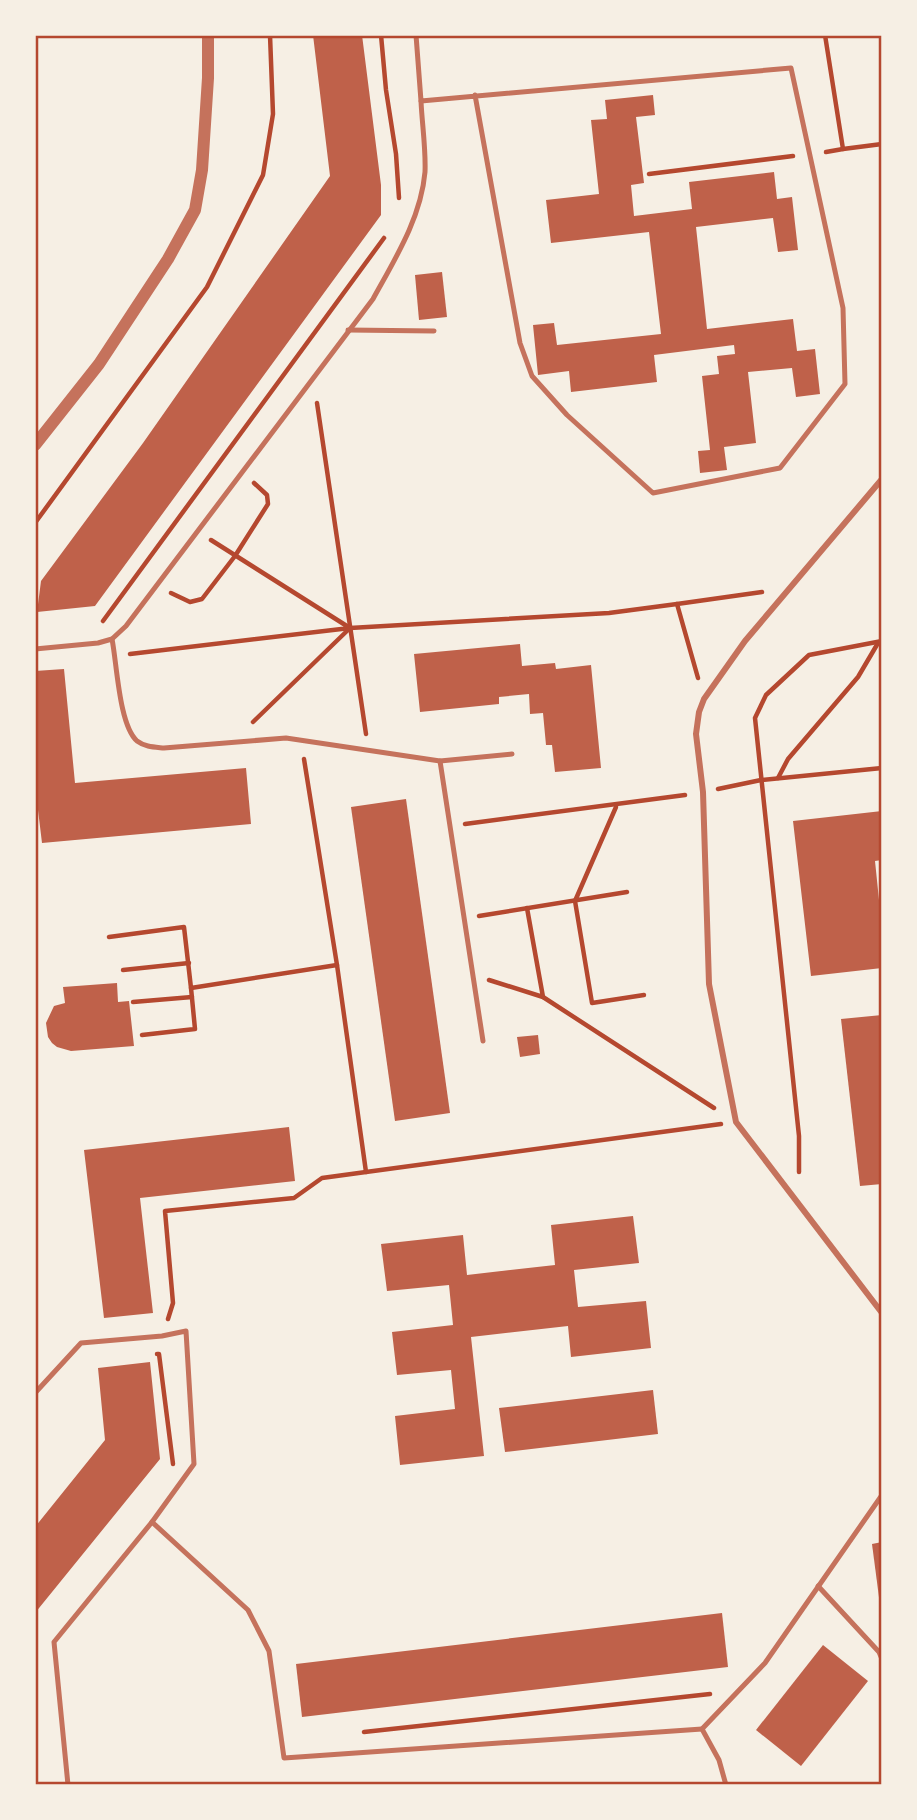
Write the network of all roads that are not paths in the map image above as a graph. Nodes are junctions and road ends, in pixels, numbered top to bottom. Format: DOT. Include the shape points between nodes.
graph roads {
  1 [pos="208,35"];
  2 [pos="416,35"];
  3 [pos="475,95"];
  4 [pos="421,101"];
  5 [pos="348,330"];
  6 [pos="434,331"];
  7 [pos="35,445"];
  8 [pos="882,479"];
  9 [pos="112,639"];
  10 [pos="35,649"];
  11 [pos="512,754"];
  12 [pos="439,761"];
  13 [pos="483,1041"];
  14 [pos="882,1313"];
  15 [pos="35,1393"];
  16 [pos="882,1495"];
  17 [pos="152,1522"];
  18 [pos="818,1586"];
  19 [pos="882,1660"];
  20 [pos="702,1729"];
  21 [pos="68,1785"];
  22 [pos="726,1785"];
  1 -- 7 [label="street" via="202,170 195,210 99,364"];
  2 -- 4 [label="lane"];
  3 -- 3 [label="lane" via="520,342 532,376 567,415 653,493 780,468 845,384 843,308 791,68"];
  3 -- 4 [label="lane"];
  4 -- 5 [label="lane" via="425,171 421,196 404,243 373,299"];
  5 -- 6 [label="lane"];
  5 -- 9 [label="lane" via="127,626"];
  8 -- 14 [label="street" via="745,641 704,699 696,734 703,792 709,984 736,1122"];
  9 -- 10 [label="lane"];
  9 -- 12 [label="lane" via="127,727 137,741 149,747 286,738"];
  11 -- 12 [label="lane"];
  12 -- 13 [label="lane"];
  15 -- 17 [label="lane" via="81,1343 186,1331 194,1464"];
  16 -- 18 [label="lane"];
  17 -- 20 [label="lane" via="248,1610 269,1651 284,1758"];
  17 -- 21 [label="lane" via="54,1642"];
  18 -- 19 [label="lane"];
  18 -- 20 [label="lane" via="765,1663"];
  20 -- 22 [label="lane"];
}
